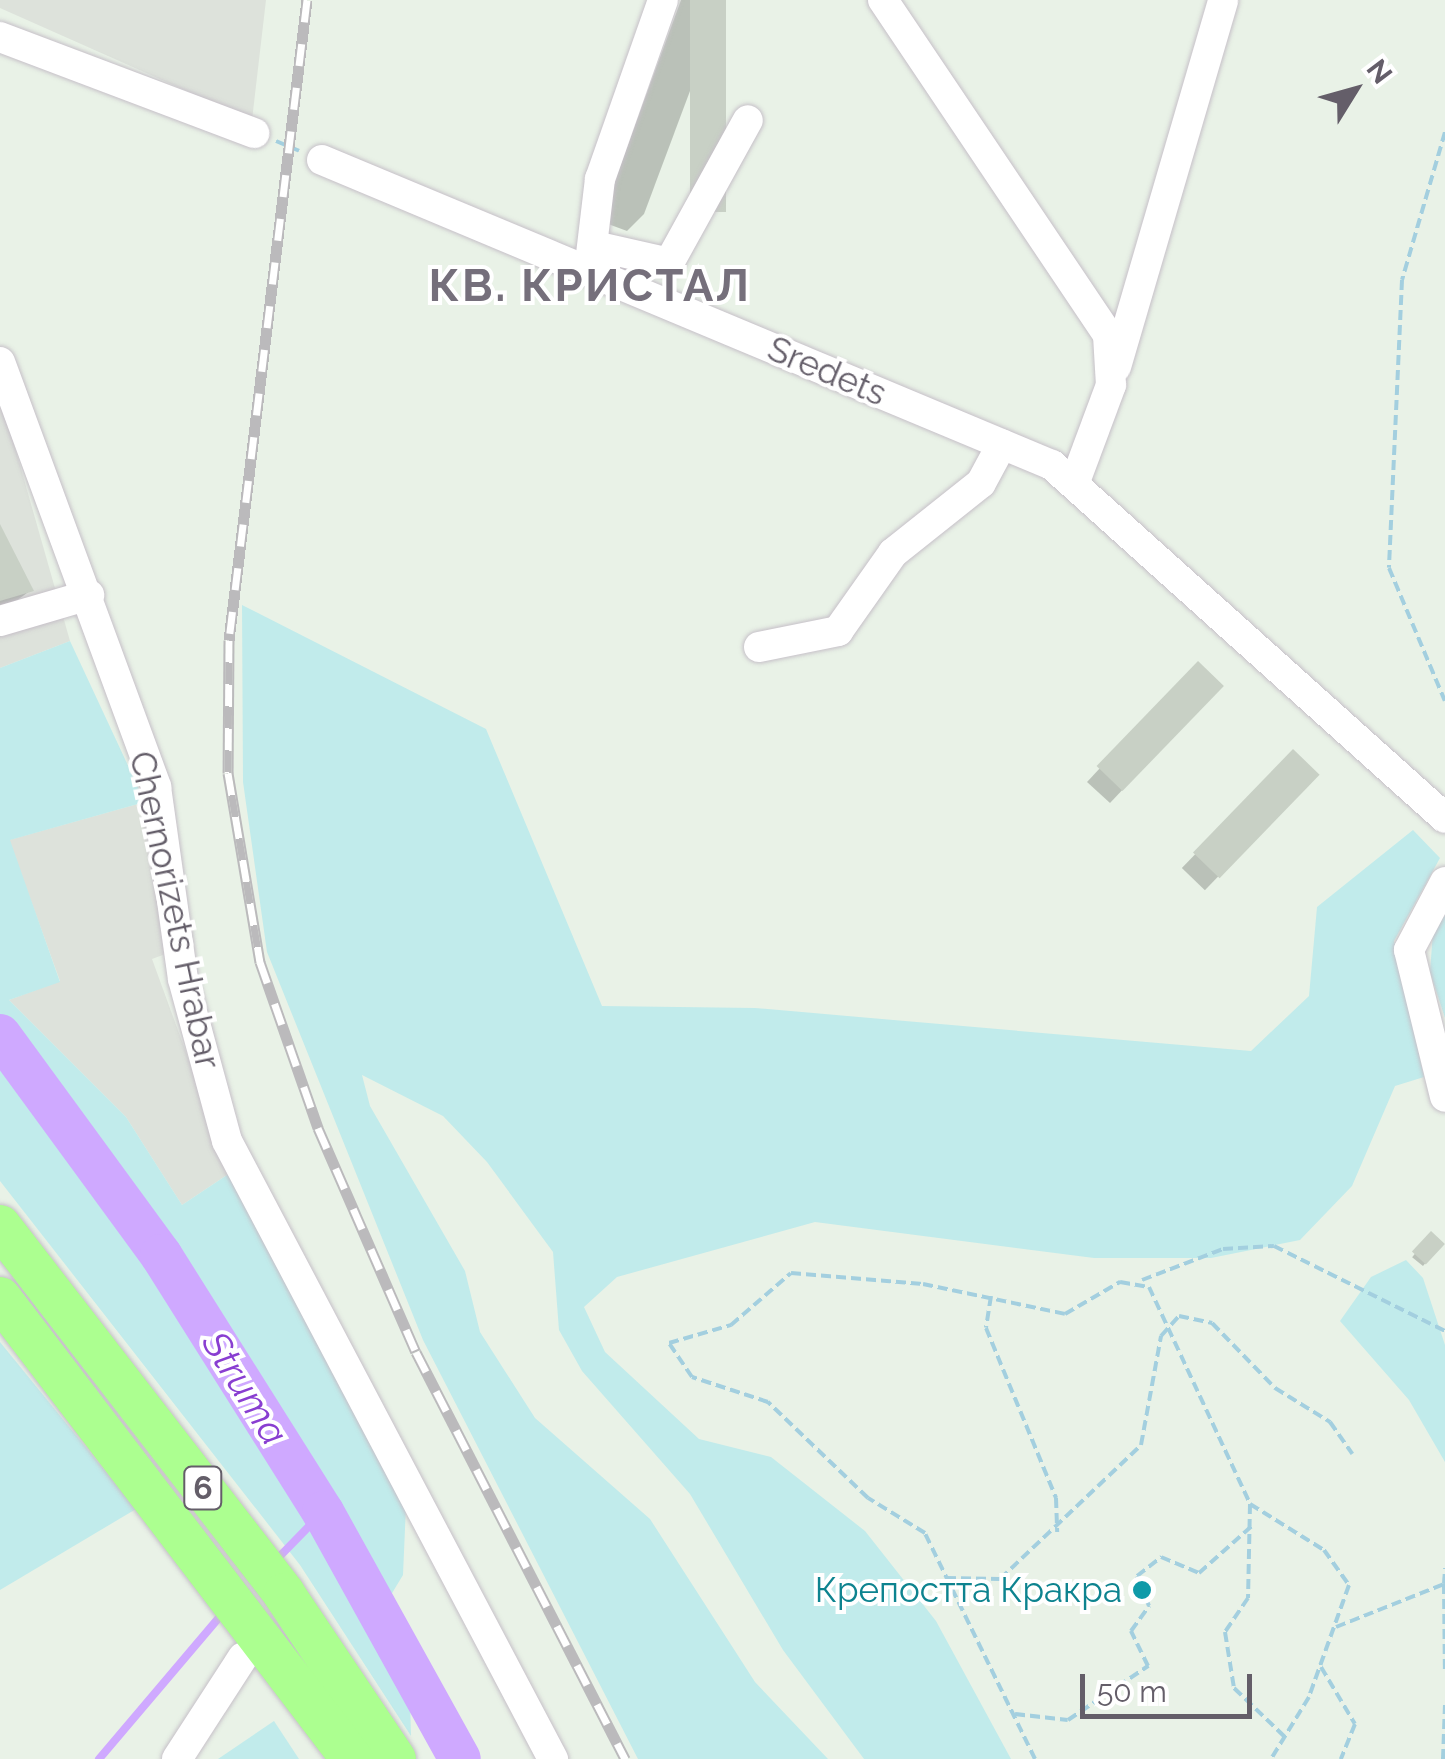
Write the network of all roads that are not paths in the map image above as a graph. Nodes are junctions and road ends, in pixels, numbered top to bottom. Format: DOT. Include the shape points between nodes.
graph roads {
  1 [pos="663,0"];
  2 [pos="883,0"];
  3 [pos="1223,0"];
  4 [pos="0,37"];
  5 [pos="748,120"];
  6 [pos="254,133"];
  7 [pos="322,160"];
  8 [pos="592,258"];
  9 [pos="0,362"];
  10 [pos="1111,386"];
  11 [pos="15,444"];
  12 [pos="1002,444"];
  13 [pos="1076,482"];
  14 [pos="89,595"];
  15 [pos="0,621"];
  16 [pos="759,647"];
  17 [pos="1445,818"];
  18 [pos="1445,882"];
  19 [pos="1445,1097"];
  20 [pos="0,1226"];
  21 [pos="0,1298"];
  22 [pos="138,1474"];
  23 [pos="243,1656"];
  24 [pos="304,1688"];
  25 [pos="177,1759"];
  26 [pos="352,1759"];
  27 [pos="395,1759"];
  28 [pos="553,1759"];
  1 -- 8 [label="street" via="613,130"];
  2 -- 10 [label="street" via="1108,334"];
  3 -- 10 [label="street"];
  4 -- 6 [label="street"];
  5 -- 8 [label="street" via="668,263"];
  7 -- 8 [label="street, Sredets"];
  8 -- 12 [label="street, Sredets"];
  9 -- 11 [label="street, Chernorizets Hrabar"];
  10 -- 13 [label="street"];
  11 -- 14 [label="street, Chernorizets Hrabar"];
  12 -- 13 [label="street, Sredets"];
  12 -- 16 [label="street" via="981,483 893,553 838,631"];
  13 -- 17 [label="street, Sredets"];
  14 -- 15 [label="street"];
  14 -- 28 [label="street, Chernorizets Hrabar" via="156,787 183,979 227,1141"];
  18 -- 19 [label="street" via="1409,950"];
  20 -- 27 [label="highway, 6" via="284,1594"];
  21 -- 22 [label="highway, 6"];
  22 -- 23 [label="highway" via="240,1620"];
  22 -- 24 [label="highway, 6"];
  23 -- 24 [label="highway" via="272,1659"];
  23 -- 25 [label="street"];
  24 -- 26 [label="highway, 6"];
}
